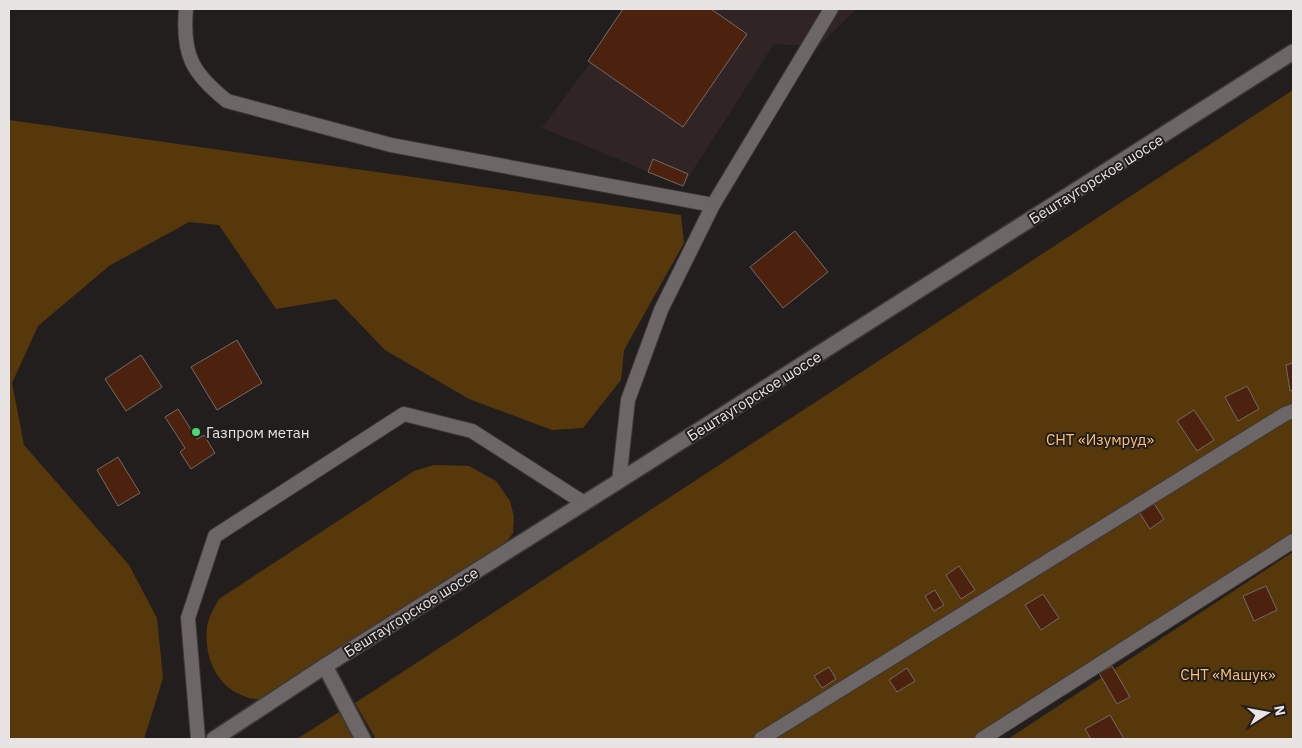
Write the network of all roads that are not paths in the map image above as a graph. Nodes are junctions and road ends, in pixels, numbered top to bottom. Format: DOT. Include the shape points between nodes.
graph roads {
  1 [pos="186,9"];
  2 [pos="831,9"];
  3 [pos="1293,52"];
  4 [pos="713,205"];
  5 [pos="1293,411"];
  6 [pos="619,482"];
  7 [pos="584,503"];
  8 [pos="1293,541"];
  9 [pos="325,666"];
  10 [pos="198,739"];
  11 [pos="214,739"];
  12 [pos="363,739"];
  13 [pos="761,739"];
  14 [pos="982,739"];
  1 -- 4 [label="lane" via="184,30 191,63 206,84 227,102 391,145"];
  2 -- 4 [label="lane"];
  3 -- 6 [label="street, Бештаугорское шоссе"];
  4 -- 6 [label="lane" via="661,310 628,400"];
  5 -- 13 [label="lane"];
  6 -- 7 [label="street, Бештаугорское шоссе"];
  7 -- 9 [label="street, Бештаугорское шоссе"];
  7 -- 10 [label="lane" via="472,431 404,414 215,536 188,618"];
  8 -- 14 [label="lane"];
  9 -- 11 [label="street, Бештаугорское шоссе"];
  9 -- 12 [label="street"];
}
